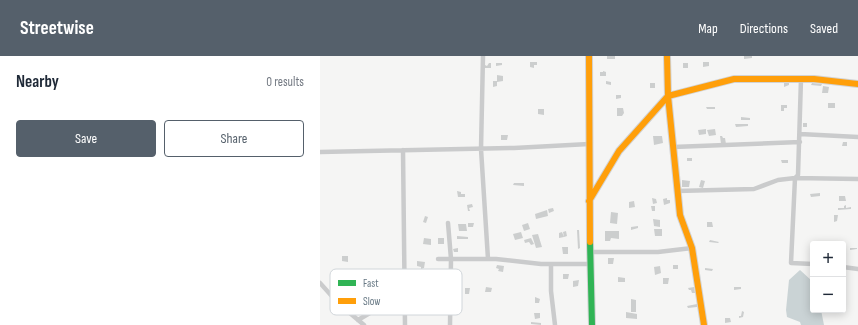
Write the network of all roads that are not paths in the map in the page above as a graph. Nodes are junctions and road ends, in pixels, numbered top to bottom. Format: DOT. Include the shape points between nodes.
graph roads {
  1 [pos="482,56"];
  2 [pos="589,56"];
  3 [pos="667,56"];
  4 [pos="801,79"];
  5 [pos="858,84"];
  6 [pos="668,96"];
  7 [pos="800,134"];
  8 [pos="858,137"];
  9 [pos="800,142"];
  10 [pos="589,144"];
  11 [pos="673,147"];
  12 [pos="481,149"];
  13 [pos="403,150"];
  14 [pos="320,152"];
  15 [pos="795,178"];
  16 [pos="858,179"];
  17 [pos="677,191"];
  18 [pos="589,201"];
  19 [pos="448,223"];
  20 [pos="692,248"];
  21 [pos="590,252"];
  22 [pos="438,259"];
  23 [pos="451,259"];
  24 [pos="488,259"];
  25 [pos="551,264"];
  26 [pos="590,264"];
  27 [pos="810,264"];
  28 [pos="846,267"];
  29 [pos="404,269"];
  30 [pos="451,269"];
  31 [pos="858,269"];
  32 [pos="320,283"];
  33 [pos="330,294"];
  34 [pos="352,315"];
  35 [pos="366,315"];
  36 [pos="405,315"];
  37 [pos="358,320"];
  38 [pos="364,325"];
  39 [pos="405,325"];
  40 [pos="555,325"];
  41 [pos="592,325"];
  42 [pos="704,325"];
  1 -- 12 [label="street"];
  2 -- 10 [label="street"];
  3 -- 6 [label="street"];
  4 -- 5 [label="street"];
  4 -- 6 [label="street" via="734,79"];
  4 -- 7 [label="street"];
  6 -- 11 [label="street"];
  6 -- 18 [label="street" via="619,150"];
  7 -- 8 [label="street"];
  7 -- 9 [label="street"];
  9 -- 11 [label="street"];
  9 -- 15 [label="street" via="798,175"];
  10 -- 12 [label="street"];
  10 -- 18 [label="street"];
  11 -- 17 [label="street"];
  12 -- 13 [label="street"];
  12 -- 24 [label="street"];
  13 -- 14 [label="street"];
  13 -- 29 [label="street"];
  15 -- 16 [label="street"];
  15 -- 17 [label="street" via="778,180 754,189"];
  15 -- 27 [label="street" via="791,263"];
  17 -- 20 [label="street" via="680,215"];
  18 -- 21 [label="street"];
  19 -- 23 [label="street"];
  20 -- 21 [label="street" via="658,252"];
  20 -- 42 [label="street"];
  21 -- 26 [label="street"];
  22 -- 23 [label="street"];
  23 -- 24 [label="street"];
  23 -- 30 [label="street"];
  24 -- 25 [label="street"];
  25 -- 26 [label="street"];
  25 -- 40 [label="street"];
  26 -- 41 [label="street"];
  28 -- 31 [label="street"];
  32 -- 33 [label="street"];
  34 -- 37 [label="street"];
  35 -- 37 [label="street"];
  36 -- 39 [label="street"];
  37 -- 38 [label="street"];
}
